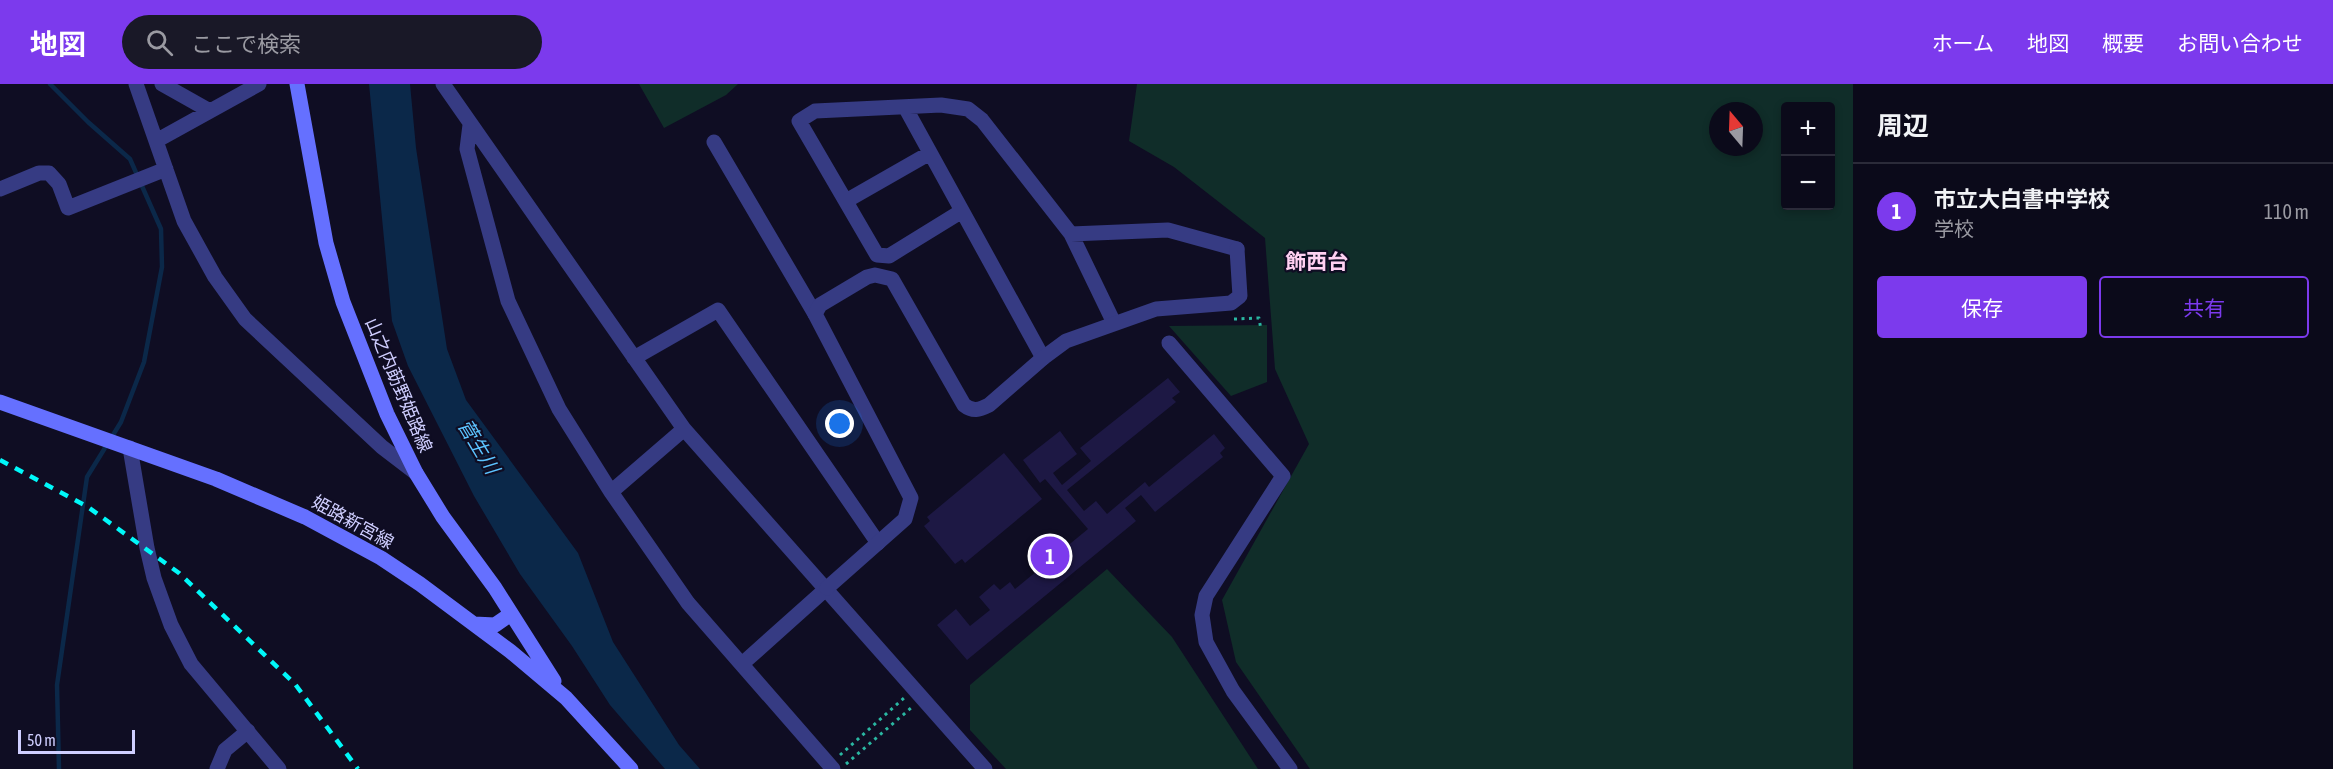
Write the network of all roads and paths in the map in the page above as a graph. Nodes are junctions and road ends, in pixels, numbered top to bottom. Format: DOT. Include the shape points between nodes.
graph roads {
  1 [pos="136,84"];
  2 [pos="162,84"];
  3 [pos="259,84"];
  4 [pos="297,84"];
  5 [pos="443,84"];
  6 [pos="904,107"];
  7 [pos="210,111"];
  8 [pos="470,125"];
  9 [pos="156,141"];
  10 [pos="714,142"];
  11 [pos="930,153"];
  12 [pos="166,170"];
  13 [pos="0,189"];
  14 [pos="846,201"];
  15 [pos="962,211"];
  16 [pos="1071,234"];
  17 [pos="815,314"];
  18 [pos="1114,323"];
  19 [pos="1169,343"];
  20 [pos="634,358"];
  21 [pos="1043,358"];
  22 [pos="0,402"];
  23 [pos="684,429"];
  24 [pos="130,448"];
  25 [pos="416,473"];
  26 [pos="612,492"];
  27 [pos="878,543"];
  28 [pos="826,588"];
  29 [pos="511,614"];
  30 [pos="474,624"];
  31 [pos="742,664"];
  32 [pos="919,693"];
  33 [pos="566,698"];
  34 [pos="248,731"];
  35 [pos="834,768"];
  36 [pos="217,769"];
  37 [pos="279,769"];
  38 [pos="631,769"];
  39 [pos="983,769"];
  40 [pos="1290,769"];
  1 -- 9 [label="street"];
  2 -- 7 [label="street"];
  3 -- 7 [label="street"];
  4 -- 25 [label="main road, 山之内莇野姫路線" via="326,243 343,302 387,414"];
  5 -- 8 [label="street"];
  6 -- 11 [label="street"];
  6 -- 14 [label="street" via="815,111 799,121"];
  6 -- 16 [label="street" via="941,105 968,109 982,120"];
  7 -- 9 [label="street"];
  8 -- 20 [label="street"];
  8 -- 26 [label="street" via="467,149 508,301 560,409"];
  9 -- 12 [label="street"];
  10 -- 17 [label="street"];
  11 -- 14 [label="street"];
  11 -- 15 [label="street"];
  12 -- 13 [label="street" via="68,208 59,184 49,173 39,173"];
  12 -- 25 [label="street" via="184,221 215,277 245,319 382,447"];
  14 -- 15 [label="street" via="877,255 889,256"];
  15 -- 21 [label="street"];
  16 -- 18 [label="street"];
  16 -- 18 [label="street" via="1168,230 1237,249 1240,296 1231,303 1156,309"];
  17 -- 21 [label="street" via="820,305 867,277 892,279 970,410 989,405"];
  17 -- 27 [label="street" via="911,498 904,519"];
  18 -- 21 [label="street" via="1066,341"];
  19 -- 40 [label="street" via="1283,476 1206,596 1202,615 1206,642 1233,691"];
  20 -- 23 [label="street"];
  20 -- 27 [label="street" via="718,310"];
  22 -- 24 [label="main road, 姫路新宮線"];
  23 -- 26 [label="street"];
  23 -- 28 [label="street"];
  24 -- 30 [label="main road, 姫路新宮線" via="305,517 381,558"];
  24 -- 34 [label="street" via="147,548 171,625 191,664"];
  25 -- 29 [label="main road, 山之内莇野姫路線"];
  26 -- 31 [label="street" via="688,603"];
  27 -- 28 [label="street"];
  28 -- 31 [label="street"];
  28 -- 32 [label="street"];
  29 -- 30 [label="main road" via="495,625"];
  29 -- 33 [label="main road, 山之内莇野姫路線"];
  30 -- 33 [label="main road, 姫路新宮線"];
  31 -- 35 [label="street"];
  32 -- 35 [label="path"];
  32 -- 35 [label="path"];
  32 -- 39 [label="street"];
  33 -- 38 [label="main road, 姫路新宮線"];
  34 -- 36 [label="street" via="225,750"];
  34 -- 37 [label="street"];
}
